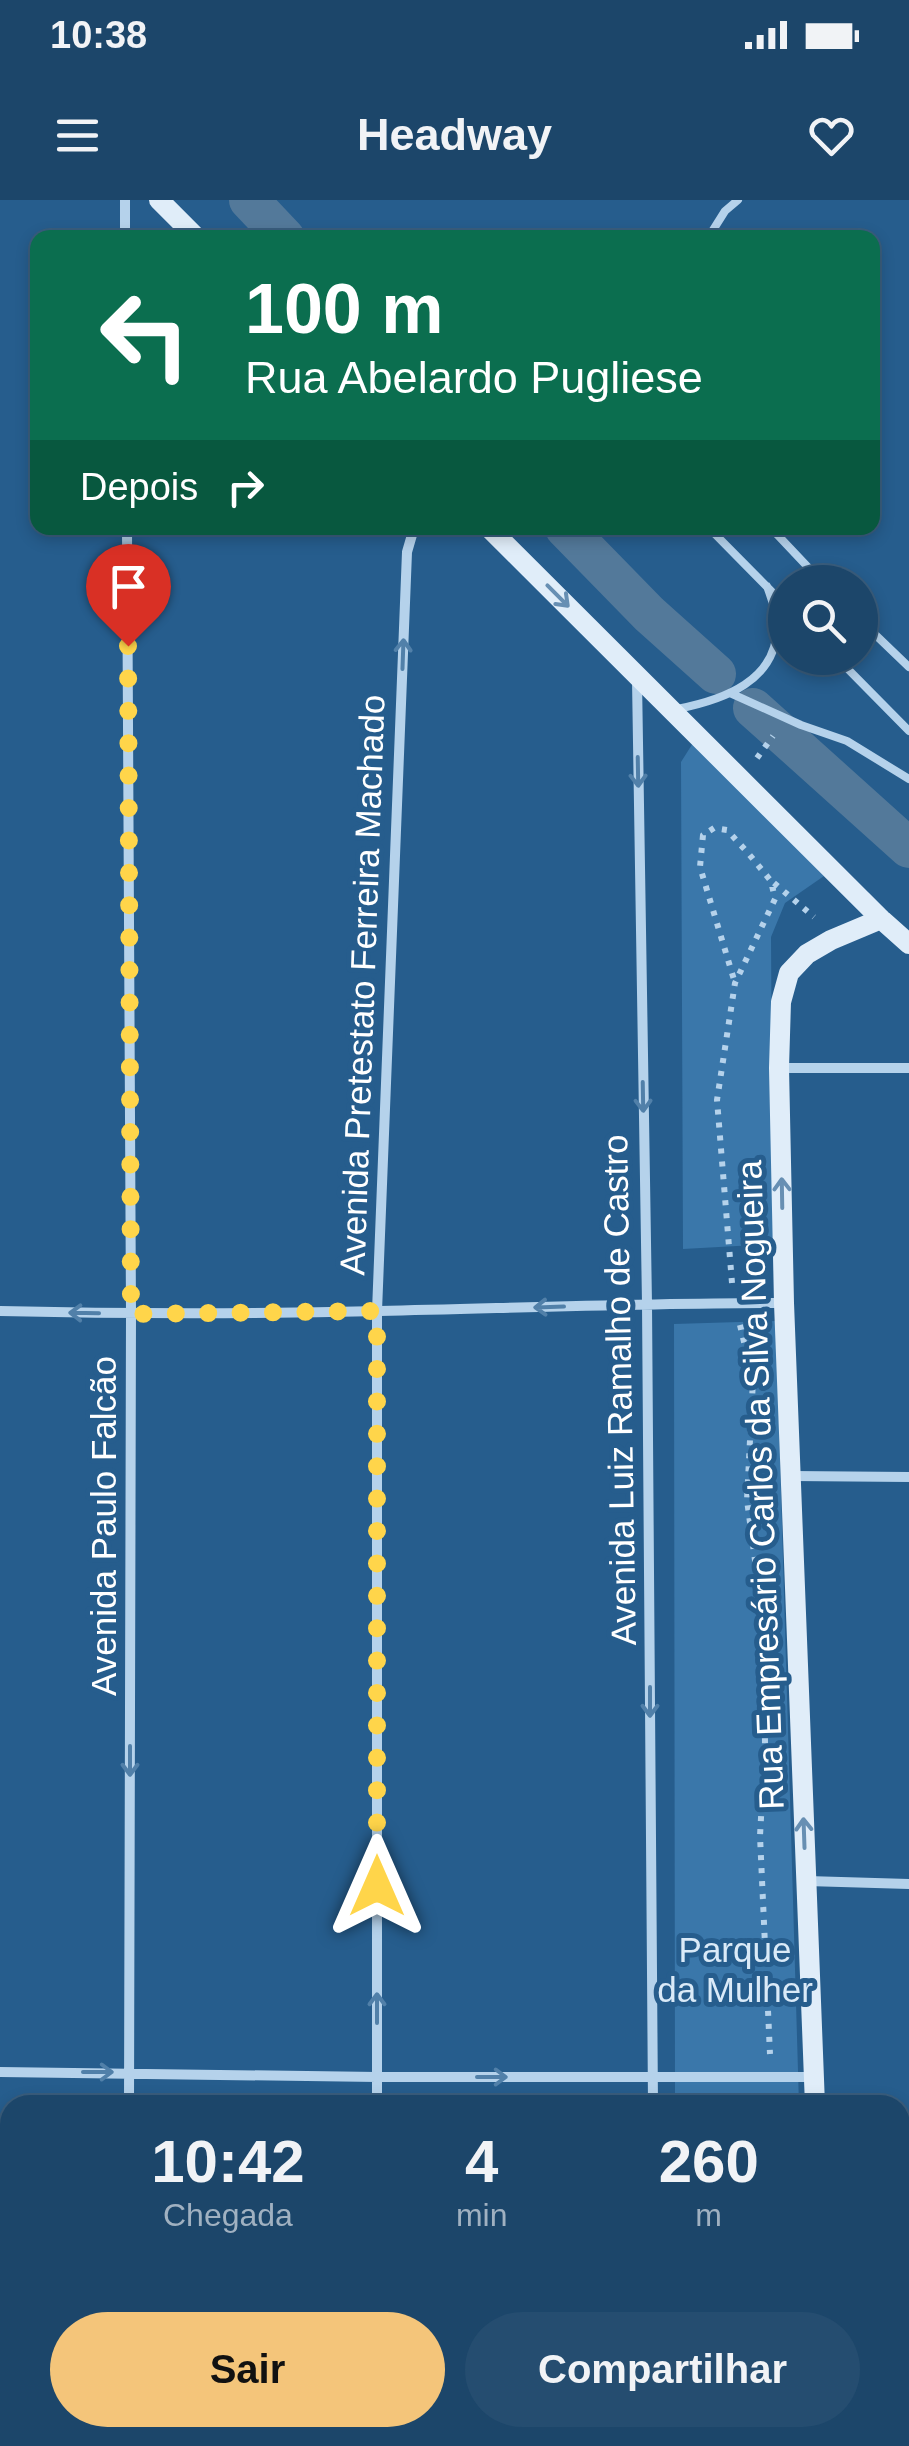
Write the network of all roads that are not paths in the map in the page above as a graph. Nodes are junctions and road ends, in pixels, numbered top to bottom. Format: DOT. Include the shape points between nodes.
graph roads {
  1 [pos="125,200"];
  2 [pos="158,200"];
  3 [pos="738,200"];
  4 [pos="126,230"];
  5 [pos="189,230"];
  6 [pos="713,230"];
  7 [pos="127,535"];
  8 [pos="412,535"];
  9 [pos="495,535"];
  10 [pos="716,535"];
  11 [pos="778,535"];
  12 [pos="806,565"];
  13 [pos="767,586"];
  14 [pos="878,637"];
  15 [pos="909,667"];
  16 [pos="637,674"];
  17 [pos="854,675"];
  18 [pos="730,693"];
  19 [pos="672,710"];
  20 [pos="909,731"];
  21 [pos="909,779"];
  22 [pos="881,919"];
  23 [pos="909,944"];
  24 [pos="780,1068"];
  25 [pos="909,1068"];
  26 [pos="784,1303"];
  27 [pos="647,1304"];
  28 [pos="377,1311"];
  29 [pos="0,1312"];
  30 [pos="131,1314"];
  31 [pos="791,1476"];
  32 [pos="909,1477"];
  33 [pos="806,1881"];
  34 [pos="909,1884"];
  35 [pos="0,2072"];
  36 [pos="129,2072"];
  37 [pos="653,2076"];
  38 [pos="377,2077"];
  39 [pos="814,2077"];
  40 [pos="128,2095"];
  41 [pos="377,2095"];
  42 [pos="653,2095"];
  43 [pos="815,2095"];
  1 -- 4 [label="street"];
  2 -- 5 [label="street"];
  3 -- 6 [label="lane"];
  7 -- 30 [label="street, Avenida Paulo Falcão"];
  28 -- 8 [label="street, Avenida Pretestato Ferreira Machado, one-way"];
  9 -- 16 [label="street, one-way"];
  10 -- 13 [label="lane"];
  11 -- 12 [label="lane"];
  13 -- 18 [label="lane" via="778,621 775,646 760,675"];
  14 -- 15 [label="lane"];
  16 -- 19 [label="street"];
  16 -- 27 [label="street, Avenida Luiz Ramalho de Castro, one-way"];
  17 -- 20 [label="lane"];
  18 -- 19 [label="lane"];
  18 -- 21 [label="lane" via="847,741"];
  19 -- 22 [label="street"];
  22 -- 23 [label="street"];
  22 -- 24 [label="street, Rua Empresário Carlos da Silva Nogueira" via="838,936 790,973 781,1002"];
  24 -- 25 [label="street"];
  26 -- 24 [label="street, Rua Empresário Carlos da Silva Nogueira, one-way"];
  26 -- 27 [label="street"];
  26 -- 31 [label="street, Rua Empresário Carlos da Silva Nogueira"];
  27 -- 28 [label="street, one-way"];
  27 -- 37 [label="street, Avenida Luiz Ramalho de Castro, one-way"];
  28 -- 30 [label="street"];
  38 -- 28 [label="street, Avenida Pretestato Ferreira Machado, one-way"];
  30 -- 29 [label="street, one-way"];
  30 -- 36 [label="street, Avenida Paulo Falcão, one-way"];
  31 -- 32 [label="street"];
  33 -- 31 [label="street, Rua Empresário Carlos da Silva Nogueira, one-way"];
  33 -- 34 [label="street"];
  33 -- 39 [label="street, Rua Empresário Carlos da Silva Nogueira"];
  35 -- 36 [label="street, one-way"];
  36 -- 38 [label="street"];
  36 -- 40 [label="street, Avenida Paulo Falcão"];
  38 -- 37 [label="street, one-way"];
  37 -- 39 [label="street"];
  37 -- 42 [label="street, Avenida Luiz Ramalho de Castro"];
  38 -- 41 [label="street, Avenida Pretestato Ferreira Machado"];
  39 -- 43 [label="street, Rua Empresário Carlos da Silva Nogueira"];
}
